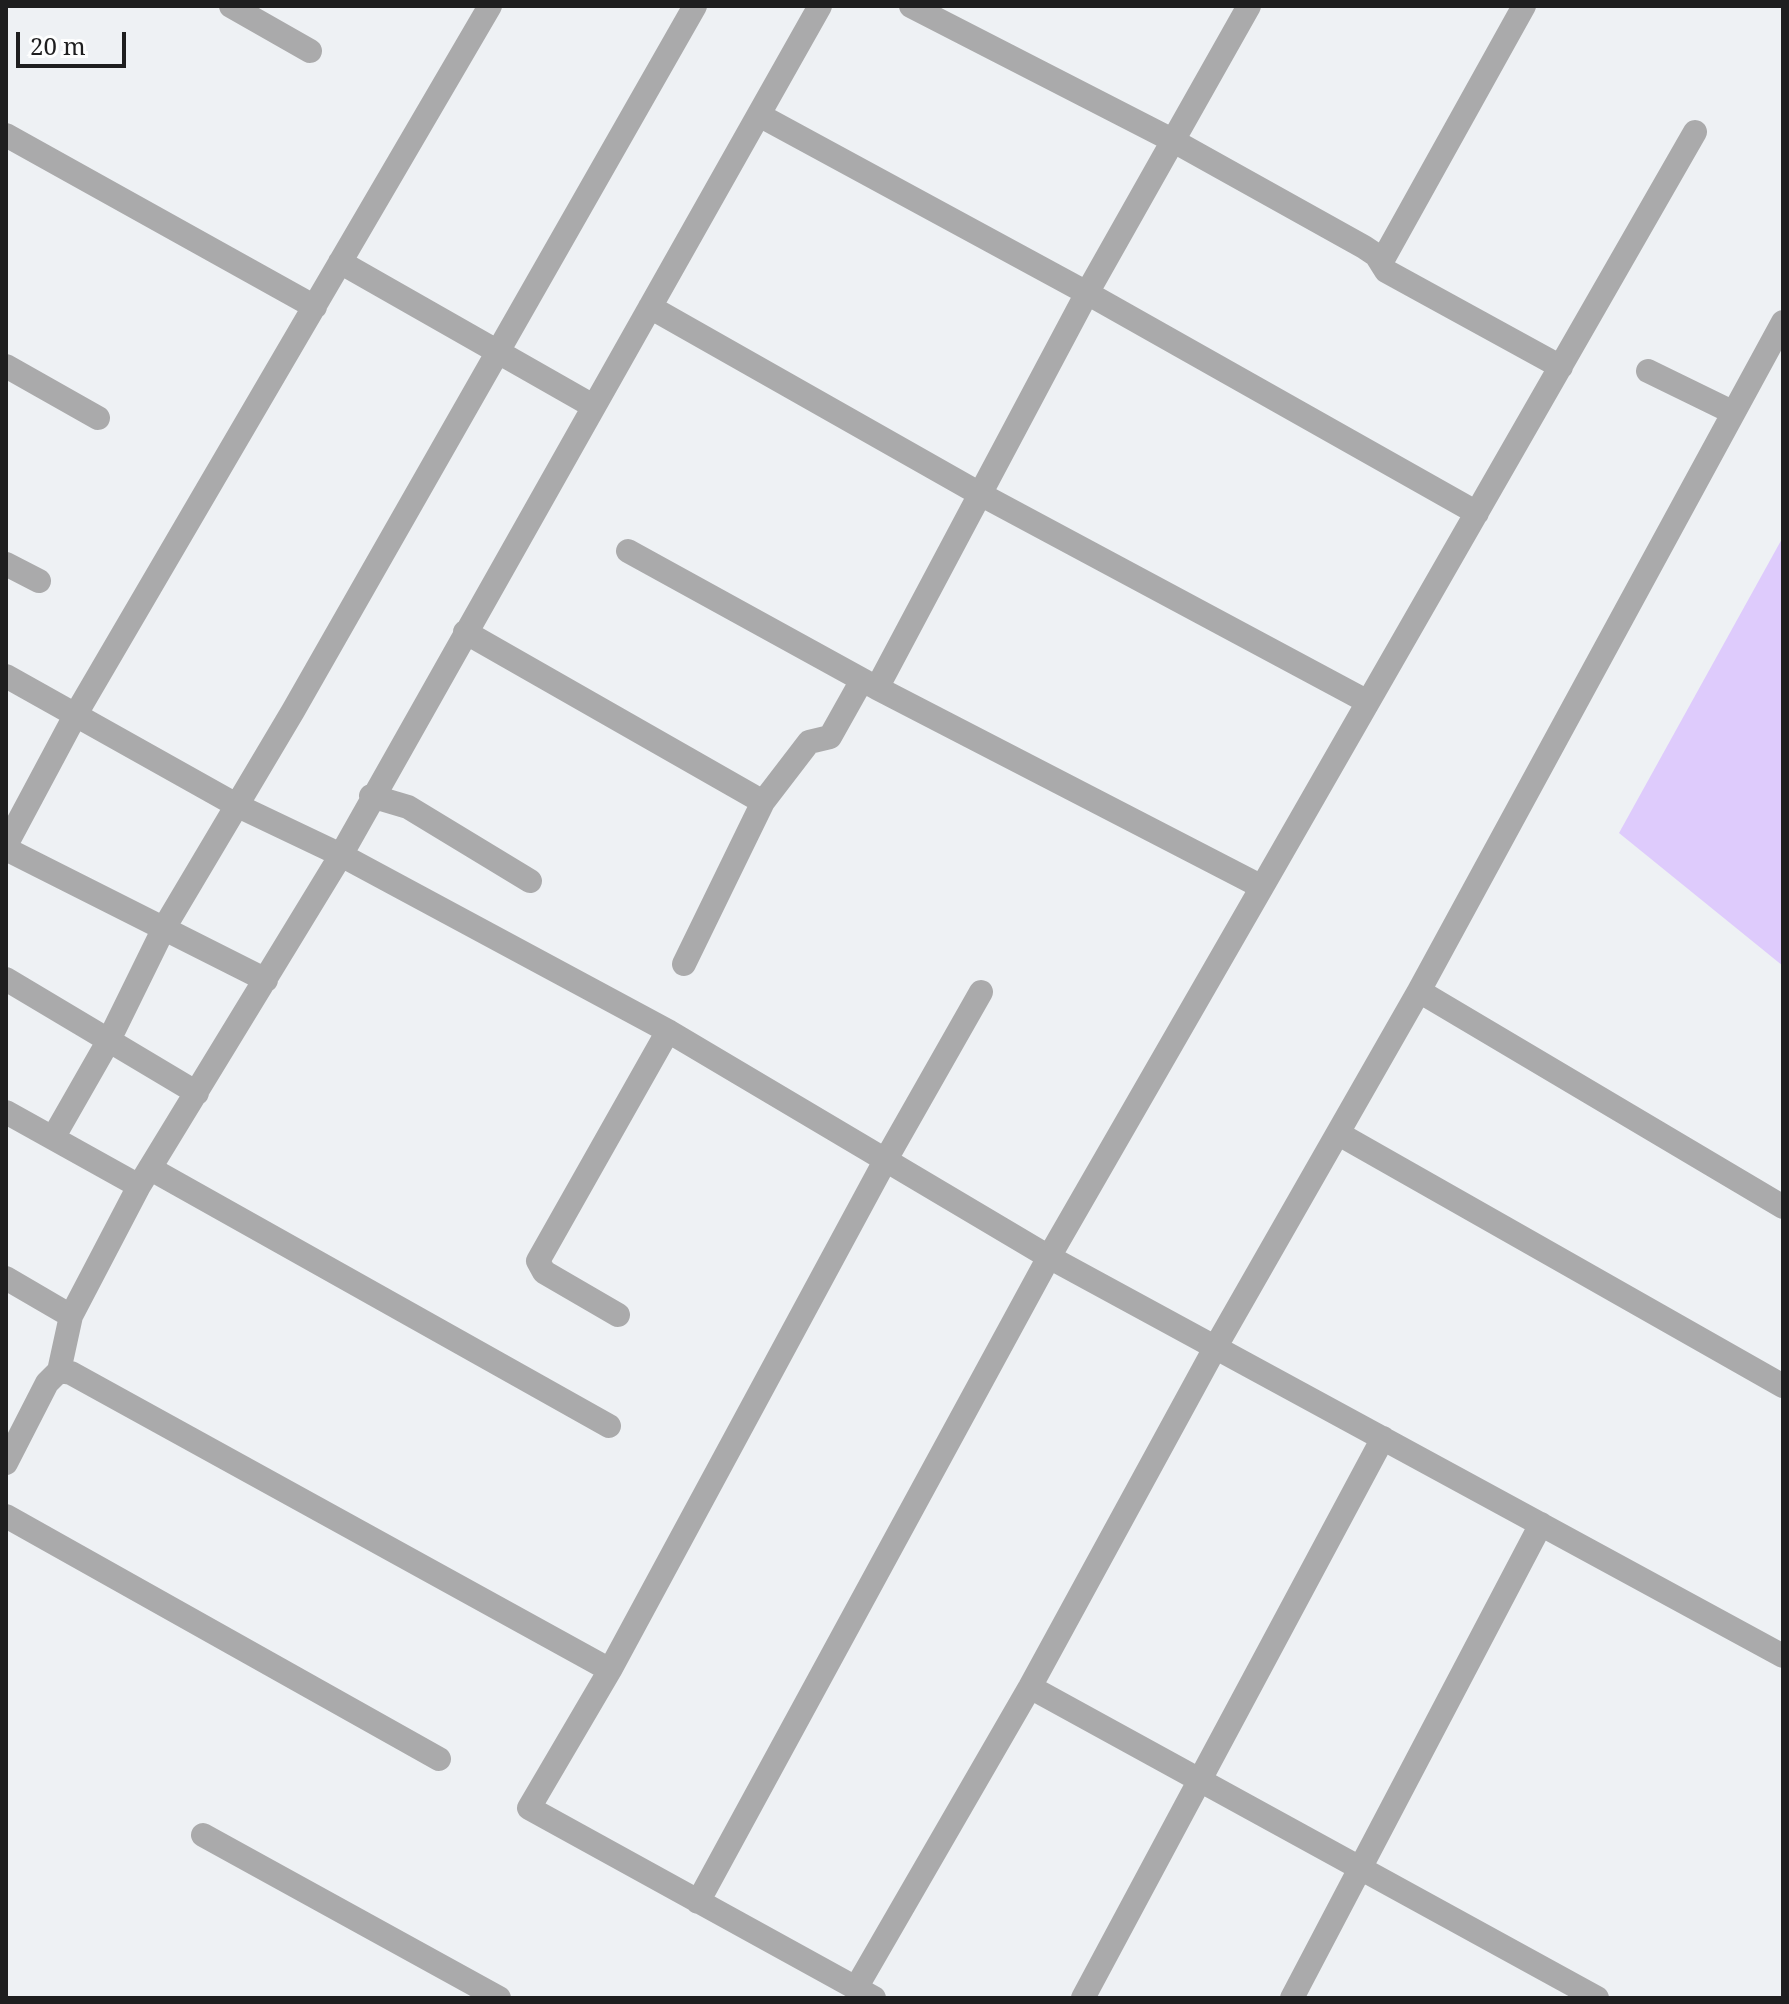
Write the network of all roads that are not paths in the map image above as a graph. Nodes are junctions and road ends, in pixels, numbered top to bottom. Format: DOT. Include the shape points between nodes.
graph roads {
  1 [pos="231,6"];
  2 [pos="490,6"];
  3 [pos="695,6"];
  4 [pos="820,6"];
  5 [pos="911,6"];
  6 [pos="1249,6"];
  7 [pos="1524,6"];
  8 [pos="310,51"];
  9 [pos="759,115"];
  10 [pos="1695,132"];
  11 [pos="6,135"];
  12 [pos="1172,140"];
  13 [pos="340,262"];
  14 [pos="1381,263"];
  15 [pos="1087,293"];
  16 [pos="315,307"];
  17 [pos="650,307"];
  18 [pos="1783,322"];
  19 [pos="499,352"];
  20 [pos="6,366"];
  21 [pos="1561,367"];
  22 [pos="1648,371"];
  23 [pos="593,406"];
  24 [pos="1732,412"];
  25 [pos="98,418"];
  26 [pos="980,494"];
  27 [pos="1477,513"];
  28 [pos="628,551"];
  29 [pos="6,564"];
  30 [pos="39,581"];
  31 [pos="465,632"];
  32 [pos="6,676"];
  33 [pos="869,684"];
  34 [pos="1368,702"];
  35 [pos="76,714"];
  36 [pos="371,796"];
  37 [pos="763,802"];
  38 [pos="238,806"];
  39 [pos="6,847"];
  40 [pos="341,855"];
  41 [pos="530,881"];
  42 [pos="1262,887"];
  43 [pos="164,928"];
  44 [pos="684,964"];
  45 [pos="6,979"];
  46 [pos="266,980"];
  47 [pos="1419,991"];
  48 [pos="981,992"];
  49 [pos="668,1031"];
  50 [pos="109,1040"];
  51 [pos="197,1093"];
  52 [pos="6,1112"];
  53 [pos="1339,1134"];
  54 [pos="53,1138"];
  55 [pos="885,1161"];
  56 [pos="145,1177"];
  57 [pos="1783,1207"];
  58 [pos="1049,1257"];
  59 [pos="6,1278"];
  60 [pos="618,1315"];
  61 [pos="71,1316"];
  62 [pos="1215,1348"];
  63 [pos="59,1371"];
  64 [pos="1783,1386"];
  65 [pos="609,1426"];
  66 [pos="1383,1438"];
  67 [pos="10,1447"];
  68 [pos="6,1516"];
  69 [pos="1541,1524"];
  70 [pos="1783,1656"];
  71 [pos="610,1670"];
  72 [pos="1030,1687"];
  73 [pos="439,1759"];
  74 [pos="1199,1779"];
  75 [pos="203,1835"];
  76 [pos="1359,1868"];
  77 [pos="698,1902"];
  78 [pos="866,1995"];
  79 [pos="499,1998"];
  80 [pos="1083,1998"];
  81 [pos="1292,1998"];
  82 [pos="1597,1998"];
  1 -- 8 [label="street"];
  2 -- 13 [label="street"];
  3 -- 19 [label="street"];
  4 -- 9 [label="street"];
  5 -- 12 [label="street"];
  6 -- 12 [label="street"];
  7 -- 14 [label="street"];
  9 -- 15 [label="street"];
  9 -- 17 [label="street"];
  10 -- 21 [label="street"];
  11 -- 16 [label="street"];
  12 -- 14 [label="street" via="1364,247"];
  12 -- 15 [label="street"];
  13 -- 16 [label="street"];
  13 -- 19 [label="street"];
  14 -- 21 [label="street" via="1386,271"];
  15 -- 26 [label="street"];
  15 -- 27 [label="street"];
  16 -- 35 [label="street"];
  17 -- 23 [label="street"];
  17 -- 26 [label="street"];
  18 -- 24 [label="street"];
  19 -- 23 [label="street"];
  19 -- 38 [label="street"];
  20 -- 25 [label="street"];
  21 -- 27 [label="street"];
  22 -- 24 [label="street"];
  23 -- 31 [label="street"];
  24 -- 47 [label="street"];
  26 -- 33 [label="street"];
  26 -- 34 [label="street"];
  27 -- 34 [label="street"];
  28 -- 33 [label="street"];
  29 -- 30 [label="street"];
  31 -- 36 [label="street"];
  31 -- 37 [label="street"];
  32 -- 35 [label="street"];
  33 -- 37 [label="street" via="830,737 809,742"];
  33 -- 42 [label="street"];
  34 -- 42 [label="street"];
  35 -- 38 [label="street"];
  35 -- 39 [label="street"];
  36 -- 40 [label="street"];
  36 -- 41 [label="street" via="408,807"];
  37 -- 44 [label="street"];
  38 -- 40 [label="street"];
  38 -- 43 [label="street"];
  39 -- 43 [label="street"];
  40 -- 46 [label="street"];
  40 -- 49 [label="street"];
  42 -- 58 [label="street"];
  43 -- 46 [label="street"];
  43 -- 50 [label="street"];
  45 -- 50 [label="street"];
  46 -- 51 [label="street"];
  47 -- 53 [label="street"];
  47 -- 57 [label="street"];
  48 -- 55 [label="street"];
  49 -- 55 [label="street"];
  49 -- 60 [label="street" via="538,1261 544,1272"];
  50 -- 51 [label="street"];
  50 -- 54 [label="street"];
  51 -- 56 [label="street"];
  52 -- 54 [label="street"];
  53 -- 62 [label="street"];
  53 -- 64 [label="street"];
  54 -- 56 [label="street"];
  55 -- 58 [label="street"];
  55 -- 71 [label="street"];
  56 -- 61 [label="street"];
  56 -- 65 [label="street"];
  58 -- 62 [label="street"];
  58 -- 77 [label="street"];
  59 -- 61 [label="street"];
  61 -- 63 [label="street"];
  62 -- 66 [label="street"];
  62 -- 72 [label="street"];
  63 -- 67 [label="street"];
  63 -- 71 [label="street"];
  66 -- 69 [label="street"];
  66 -- 74 [label="street"];
  68 -- 73 [label="street"];
  69 -- 70 [label="street"];
  69 -- 76 [label="street"];
  71 -- 77 [label="street" via="529,1808"];
  72 -- 74 [label="street"];
  72 -- 78 [label="street"];
  74 -- 76 [label="street"];
  74 -- 80 [label="street"];
  75 -- 79 [label="street"];
  76 -- 81 [label="street"];
  76 -- 82 [label="street"];
  77 -- 78 [label="street"];
}
